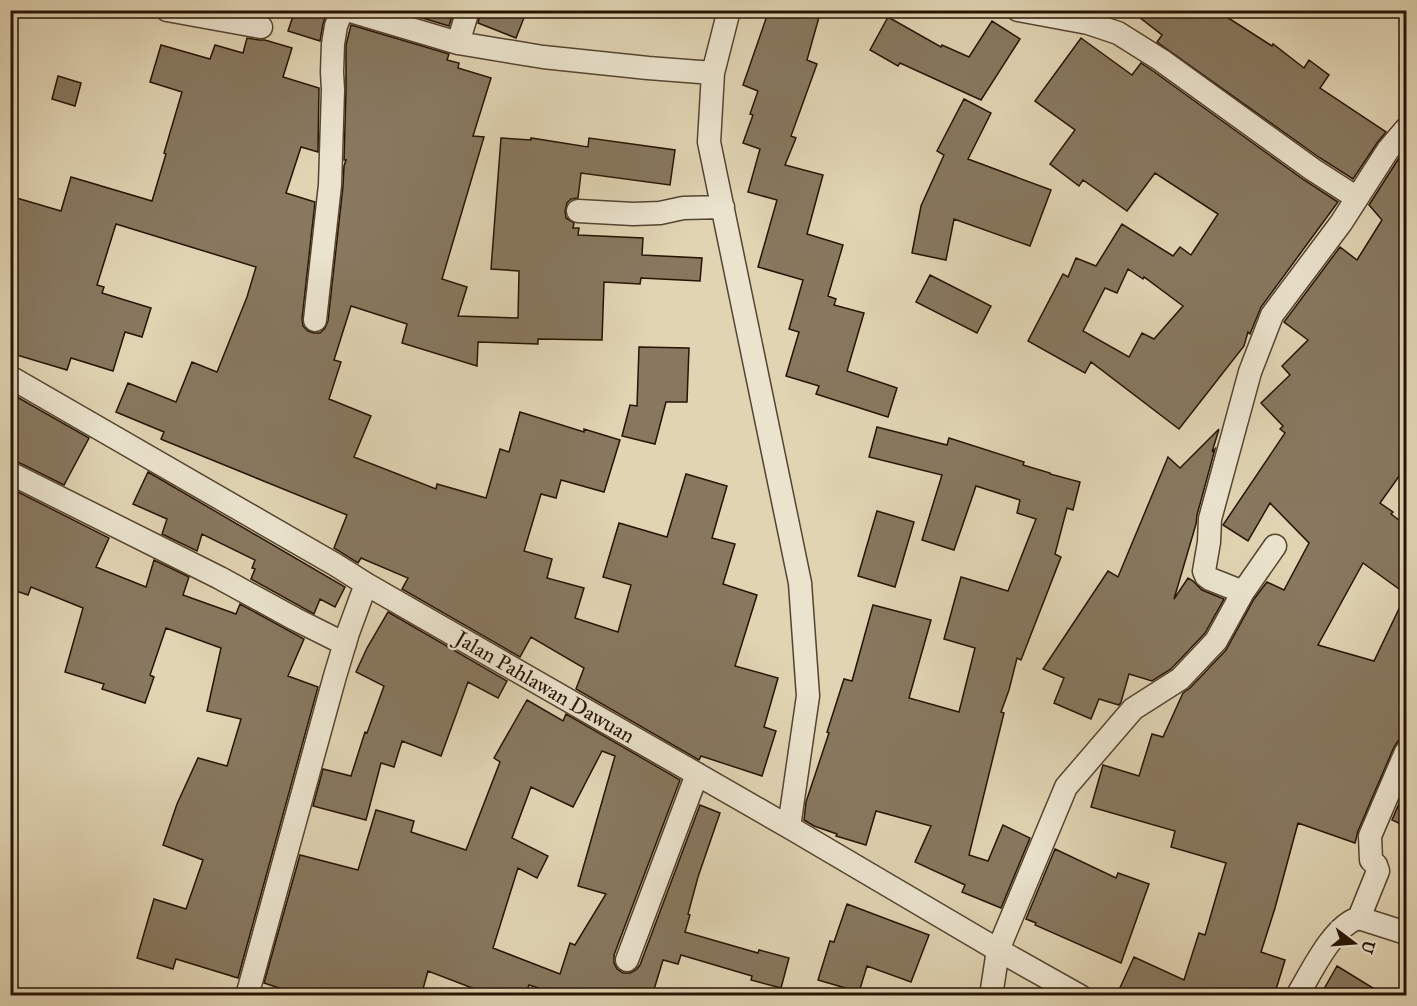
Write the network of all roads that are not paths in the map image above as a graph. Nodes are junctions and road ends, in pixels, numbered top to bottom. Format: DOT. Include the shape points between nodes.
graph roads {
  1 [pos="167,10"];
  2 [pos="344,10"];
  3 [pos="468,10"];
  4 [pos="729,10"];
  5 [pos="1018,10"];
  6 [pos="1025,11"];
  7 [pos="261,27"];
  8 [pos="458,43"];
  9 [pos="713,74"];
  10 [pos="1407,129"];
  11 [pos="1357,198"];
  12 [pos="723,207"];
  13 [pos="578,211"];
  14 [pos="315,320"];
  15 [pos="10,377"];
  16 [pos="10,473"];
  17 [pos="1275,546"];
  18 [pos="366,584"];
  19 [pos="1243,592"];
  20 [pos="348,633"];
  21 [pos="1407,752"];
  22 [pos="697,774"];
  23 [pos="789,827"];
  24 [pos="1359,918"];
  25 [pos="1407,933"];
  26 [pos="627,960"];
  27 [pos="993,977"];
  28 [pos="248,996"];
  29 [pos="1080,996"];
  30 [pos="1297,996"];
  1 -- 7 [label="street"];
  2 -- 8 [label="street"];
  2 -- 14 [label="street" via="333,44 330,185"];
  3 -- 8 [label="street"];
  4 -- 9 [label="street"];
  5 -- 6 [label="street"];
  6 -- 11 [label="street" via="1118,33"];
  8 -- 9 [label="street" via="543,57"];
  9 -- 12 [label="street" via="709,141"];
  10 -- 11 [label="street" via="1388,150"];
  11 -- 19 [label="street" via="1272,315 1250,372 1210,519 1204,571 1210,579"];
  12 -- 13 [label="street" via="633,214"];
  12 -- 23 [label="street" via="800,583 808,696"];
  15 -- 18 [label="street, Jalan Pahlawan Dawuan"];
  16 -- 20 [label="street" via="295,619"];
  17 -- 19 [label="street"];
  18 -- 20 [label="street"];
  18 -- 22 [label="street, Jalan Pahlawan Dawuan"];
  19 -- 27 [label="street" via="1216,641 1180,679 1133,710 1066,787"];
  20 -- 28 [label="street"];
  21 -- 24 [label="street" via="1370,836 1371,860 1378,871"];
  22 -- 23 [label="street, Jalan Pahlawan Dawuan"];
  22 -- 26 [label="street"];
  23 -- 27 [label="street, Jalan Pahlawan Dawuan"];
  24 -- 25 [label="street"];
  24 -- 30 [label="street" via="1348,922 1326,947"];
  27 -- 29 [label="street, Jalan Pahlawan Dawuan"];
}
